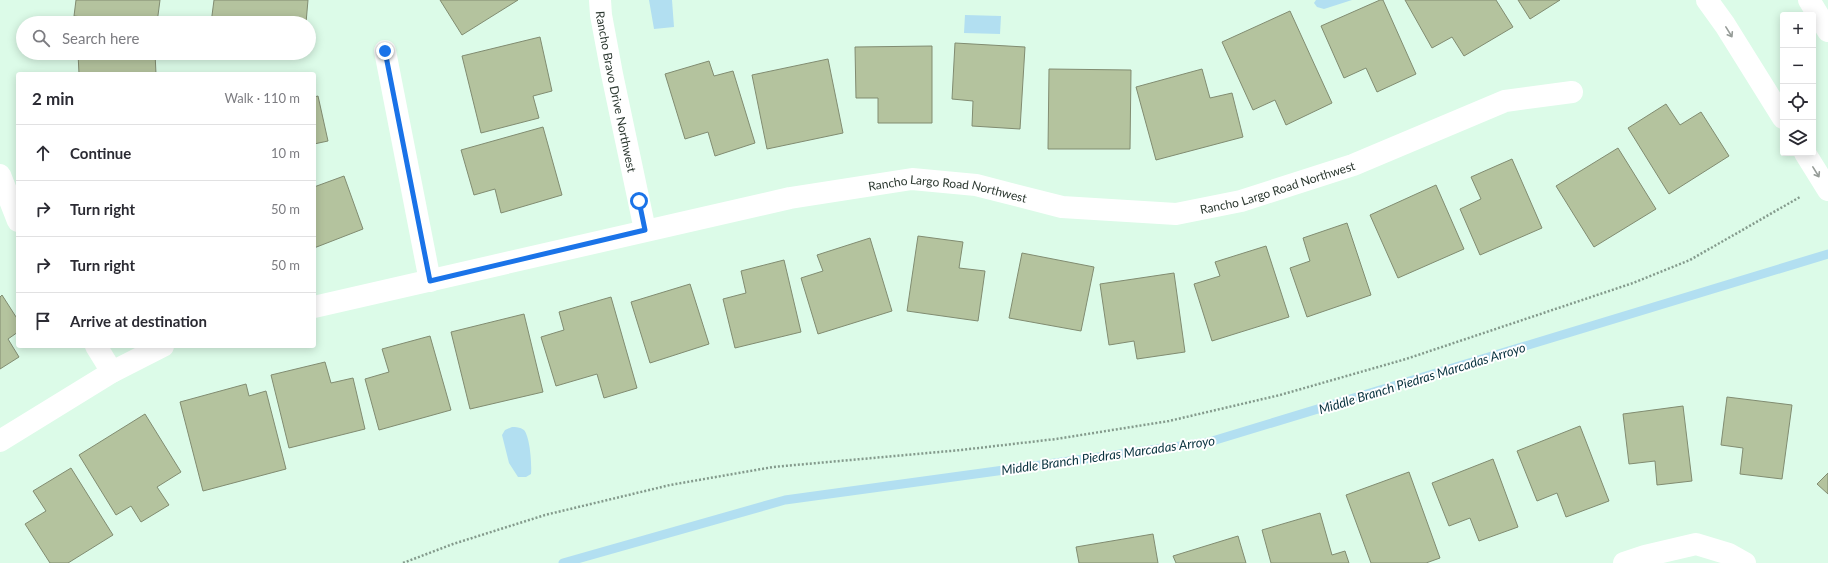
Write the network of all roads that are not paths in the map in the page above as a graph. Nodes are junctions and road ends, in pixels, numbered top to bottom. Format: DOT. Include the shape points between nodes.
graph roads {
  1 [pos="600,0"];
  2 [pos="1707,0"];
  3 [pos="1809,0"];
  4 [pos="1828,31"];
  5 [pos="385,51"];
  6 [pos="1572,92"];
  7 [pos="1780,113"];
  8 [pos="1807,156"];
  9 [pos="0,175"];
  10 [pos="1826,186"];
  11 [pos="16,216"];
  12 [pos="645,230"];
  13 [pos="430,281"];
  14 [pos="316,307"];
  15 [pos="97,348"];
  16 [pos="159,348"];
  17 [pos="112,372"];
  18 [pos="0,441"];
  19 [pos="1624,563"];
  20 [pos="1745,563"];
  1 -- 12 [label="street, Rancho Bravo Drive Northwest" via="612,74"];
  2 -- 7 [label="street, one-way"];
  3 -- 4 [label="street"];
  5 -- 13 [label="street"];
  6 -- 12 [label="street, Rancho Largo Road Northwest" via="1505,101 1353,164 1241,201 1176,214 1062,207 976,185 912,179 790,198"];
  8 -- 10 [label="street, one-way"];
  9 -- 11 [label="street"];
  12 -- 13 [label="street, Rancho Largo Road Northwest"];
  13 -- 14 [label="street, Rancho Largo Road Northwest"];
  15 -- 17 [label="street"];
  16 -- 17 [label="street"];
  17 -- 18 [label="street"];
  19 -- 20 [label="street" via="1696,544 1729,554"];
}
